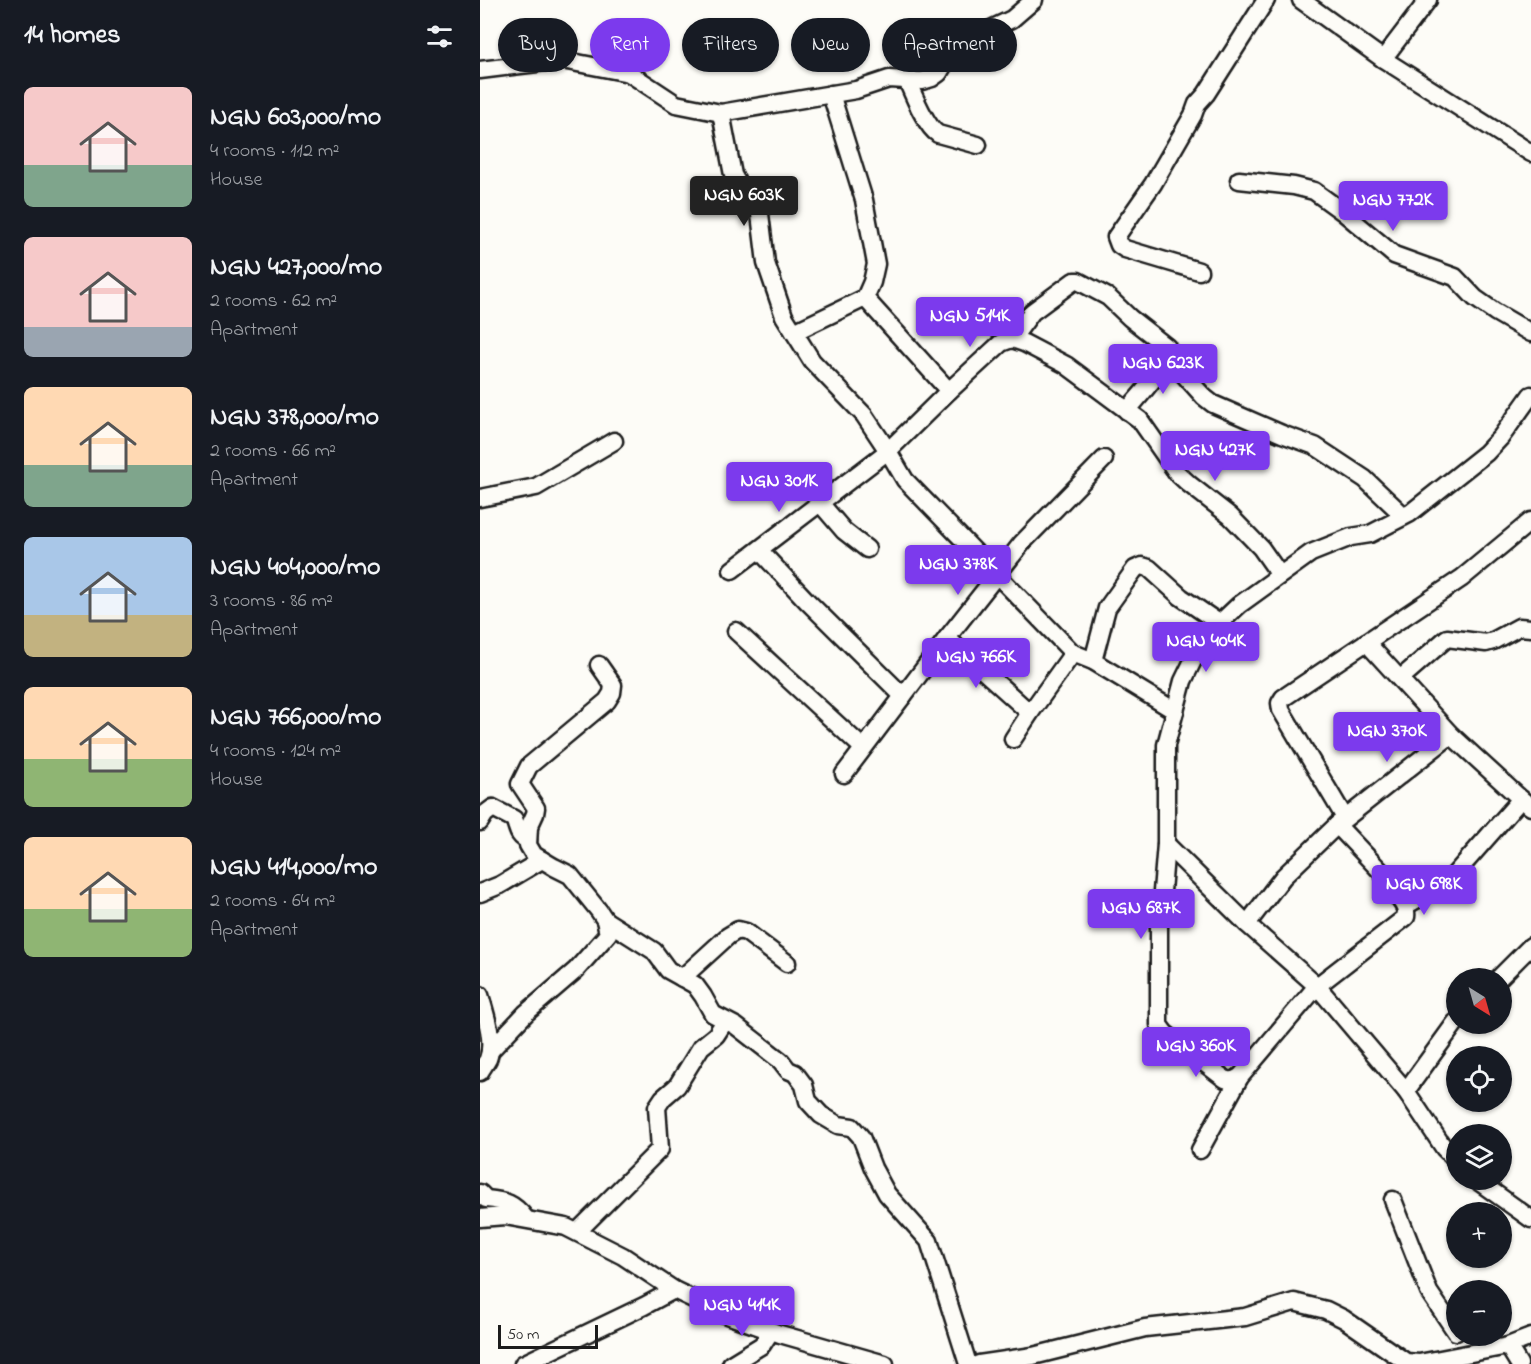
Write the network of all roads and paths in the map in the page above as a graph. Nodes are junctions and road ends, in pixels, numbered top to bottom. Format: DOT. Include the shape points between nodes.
graph roads {
  1 [pos="1034,0"];
  2 [pos="1266,0"];
  3 [pos="1301,0"];
  4 [pos="1428,0"];
  5 [pos="1383,59"];
  6 [pos="480,70"];
  7 [pos="907,80"];
  8 [pos="831,94"];
  9 [pos="721,113"];
  10 [pos="978,145"];
  11 [pos="1531,153"];
  12 [pos="1239,180"];
  13 [pos="1199,271"];
  14 [pos="865,298"];
  15 [pos="794,332"];
  16 [pos="1531,333"];
  17 [pos="1012,339"];
  18 [pos="1168,357"];
  19 [pos="949,391"];
  20 [pos="1531,395"];
  21 [pos="1127,411"];
  22 [pos="614,441"];
  23 [pos="888,451"];
  24 [pos="1104,459"];
  25 [pos="480,498"];
  26 [pos="820,503"];
  27 [pos="1404,516"];
  28 [pos="1531,521"];
  29 [pos="867,549"];
  30 [pos="759,550"];
  31 [pos="732,570"];
  32 [pos="996,575"];
  33 [pos="1280,575"];
  34 [pos="1219,623"];
  35 [pos="1531,628"];
  36 [pos="736,632"];
  37 [pos="946,638"];
  38 [pos="1366,642"];
  39 [pos="1073,652"];
  40 [pos="1093,661"];
  41 [pos="599,665"];
  42 [pos="1400,679"];
  43 [pos="903,696"];
  44 [pos="1175,711"];
  45 [pos="1029,713"];
  46 [pos="1451,735"];
  47 [pos="1013,739"];
  48 [pos="863,748"];
  49 [pos="843,774"];
  50 [pos="1526,803"];
  51 [pos="480,822"];
  52 [pos="1341,822"];
  53 [pos="528,840"];
  54 [pos="1166,844"];
  55 [pos="542,860"];
  56 [pos="480,893"];
  57 [pos="1405,906"];
  58 [pos="605,920"];
  59 [pos="1247,924"];
  60 [pos="1531,946"];
  61 [pos="787,963"];
  62 [pos="1509,968"];
  63 [pos="682,978"];
  64 [pos="1317,986"];
  65 [pos="480,996"];
  66 [pos="725,1020"];
  67 [pos="1447,1034"];
  68 [pos="490,1051"];
  69 [pos="480,1072"];
  70 [pos="1240,1077"];
  71 [pos="1406,1091"];
  72 [pos="1200,1150"];
  73 [pos="1446,1150"];
  74 [pos="1488,1190"];
  75 [pos="480,1193"];
  76 [pos="1394,1200"];
  77 [pos="480,1218"];
  78 [pos="526,1220"];
  79 [pos="1531,1220"];
  80 [pos="577,1232"];
  81 [pos="674,1290"];
  82 [pos="1446,1318"];
  83 [pos="771,1331"];
  84 [pos="1531,1338"];
  85 [pos="1512,1345"];
  86 [pos="1466,1346"];
  87 [pos="1508,1346"];
  88 [pos="1471,1353"];
  89 [pos="1398,1362"];
  90 [pos="523,1364"];
  91 [pos="731,1364"];
  92 [pos="885,1364"];
  93 [pos="968,1364"];
  94 [pos="979,1364"];
  95 [pos="1519,1364"];
  1 -- 7 [label="street" via="1012,19 955,46 932,78"];
  2 -- 13 [label="street" via="1116,237 1125,249"];
  3 -- 5 [label="street"];
  4 -- 5 [label="street"];
  5 -- 11 [label="street"];
  6 -- 9 [label="street" via="562,60 629,73 676,104"];
  7 -- 8 [label="street" via="889,79"];
  7 -- 10 [label="street" via="933,131"];
  8 -- 9 [label="street"];
  8 -- 14 [label="street" via="864,200 876,264"];
  9 -- 15 [label="street" via="733,176 760,214 766,263 784,316"];
  12 -- 16 [label="street" via="1314,191 1394,255 1455,277 1475,298"];
  14 -- 15 [label="street"];
  14 -- 19 [label="street"];
  15 -- 23 [label="street" via="812,360 864,416"];
  17 -- 18 [label="street" via="1032,312 1076,280 1108,297 1167,347"];
  17 -- 19 [label="street" via="1001,343"];
  17 -- 21 [label="street" via="1066,365"];
  18 -- 21 [label="street"];
  18 -- 27 [label="street" via="1213,404 1315,446 1365,479"];
  19 -- 23 [label="street"];
  20 -- 27 [label="street" via="1486,453"];
  21 -- 33 [label="street" via="1140,420 1177,473 1230,516"];
  22 -- 25 [label="street" via="536,487"];
  23 -- 26 [label="street"];
  23 -- 32 [label="street" via="905,480"];
  24 -- 32 [label="street"];
  26 -- 29 [label="street" via="844,531"];
  26 -- 30 [label="street"];
  27 -- 33 [label="street" via="1370,534 1311,553"];
  28 -- 38 [label="street" via="1462,578"];
  30 -- 31 [label="street"];
  30 -- 43 [label="street"];
  32 -- 37 [label="street"];
  32 -- 39 [label="street"];
  33 -- 34 [label="street"];
  34 -- 40 [label="street" via="1142,566 1135,569 1107,608"];
  34 -- 44 [label="street" via="1204,638 1183,681"];
  35 -- 42 [label="street" via="1519,627 1486,643 1447,638"];
  36 -- 48 [label="street"];
  37 -- 43 [label="street"];
  37 -- 45 [label="street"];
  38 -- 42 [label="street"];
  38 -- 52 [label="street" via="1280,703"];
  39 -- 40 [label="street"];
  39 -- 45 [label="street"];
  40 -- 44 [label="street"];
  41 -- 53 [label="street" via="613,685 607,701 528,766 522,778 520,784 536,808"];
  42 -- 46 [label="street"];
  43 -- 48 [label="street"];
  44 -- 54 [label="street" via="1166,745"];
  45 -- 47 [label="street"];
  46 -- 50 [label="street"];
  46 -- 52 [label="street"];
  48 -- 49 [label="street"];
  50 -- 57 [label="street" via="1448,882"];
  51 -- 53 [label="street" via="493,808 514,819 519,834"];
  52 -- 57 [label="street" via="1390,881 1389,888"];
  52 -- 59 [label="street" via="1283,877"];
  53 -- 55 [label="street" via="534,855"];
  54 -- 59 [label="street"];
  54 -- 70 [label="street" via="1159,927 1159,1025 1225,1079"];
  55 -- 56 [label="street"];
  55 -- 58 [label="street" via="570,874"];
  57 -- 64 [label="street" via="1406,917"];
  58 -- 63 [label="street" via="654,951 668,970"];
  58 -- 68 [label="street" via="605,939"];
  59 -- 64 [label="street"];
  60 -- 62 [label="street"];
  61 -- 63 [label="street" via="738,930"];
  63 -- 66 [label="street" via="694,985 713,1014"];
  64 -- 70 [label="street"];
  64 -- 71 [label="street"];
  65 -- 68 [label="street"];
  66 -- 80 [label="street" via="657,1107 660,1149"];
  66 -- 93 [label="street" via="795,1073 804,1085 808,1101 821,1115 838,1125 852,1127 861,1137 887,1194 929,1241"];
  67 -- 71 [label="street"];
  68 -- 69 [label="street"];
  70 -- 72 [label="street"];
  71 -- 73 [label="street"];
  74 -- 79 [label="street"];
  75 -- 78 [label="street" via="486,1199 502,1200 518,1208"];
  76 -- 82 [label="street" via="1429,1292"];
  77 -- 78 [label="street" via="505,1216"];
  78 -- 80 [label="street"];
  80 -- 81 [label="street"];
  81 -- 83 [label="street"];
  81 -- 90 [label="street"];
  83 -- 91 [label="street" via="762,1345"];
  83 -- 92 [label="street"];
  84 -- 85 [label="street"];
  86 -- 88 [label="street"];
  87 -- 88 [label="street"];
  87 -- 95 [label="street"];
  88 -- 89 [label="street" via="1419,1363"];
  89 -- 94 [label="street" via="1344,1319 1294,1302 1245,1317 1145,1328 1033,1356"];
}
